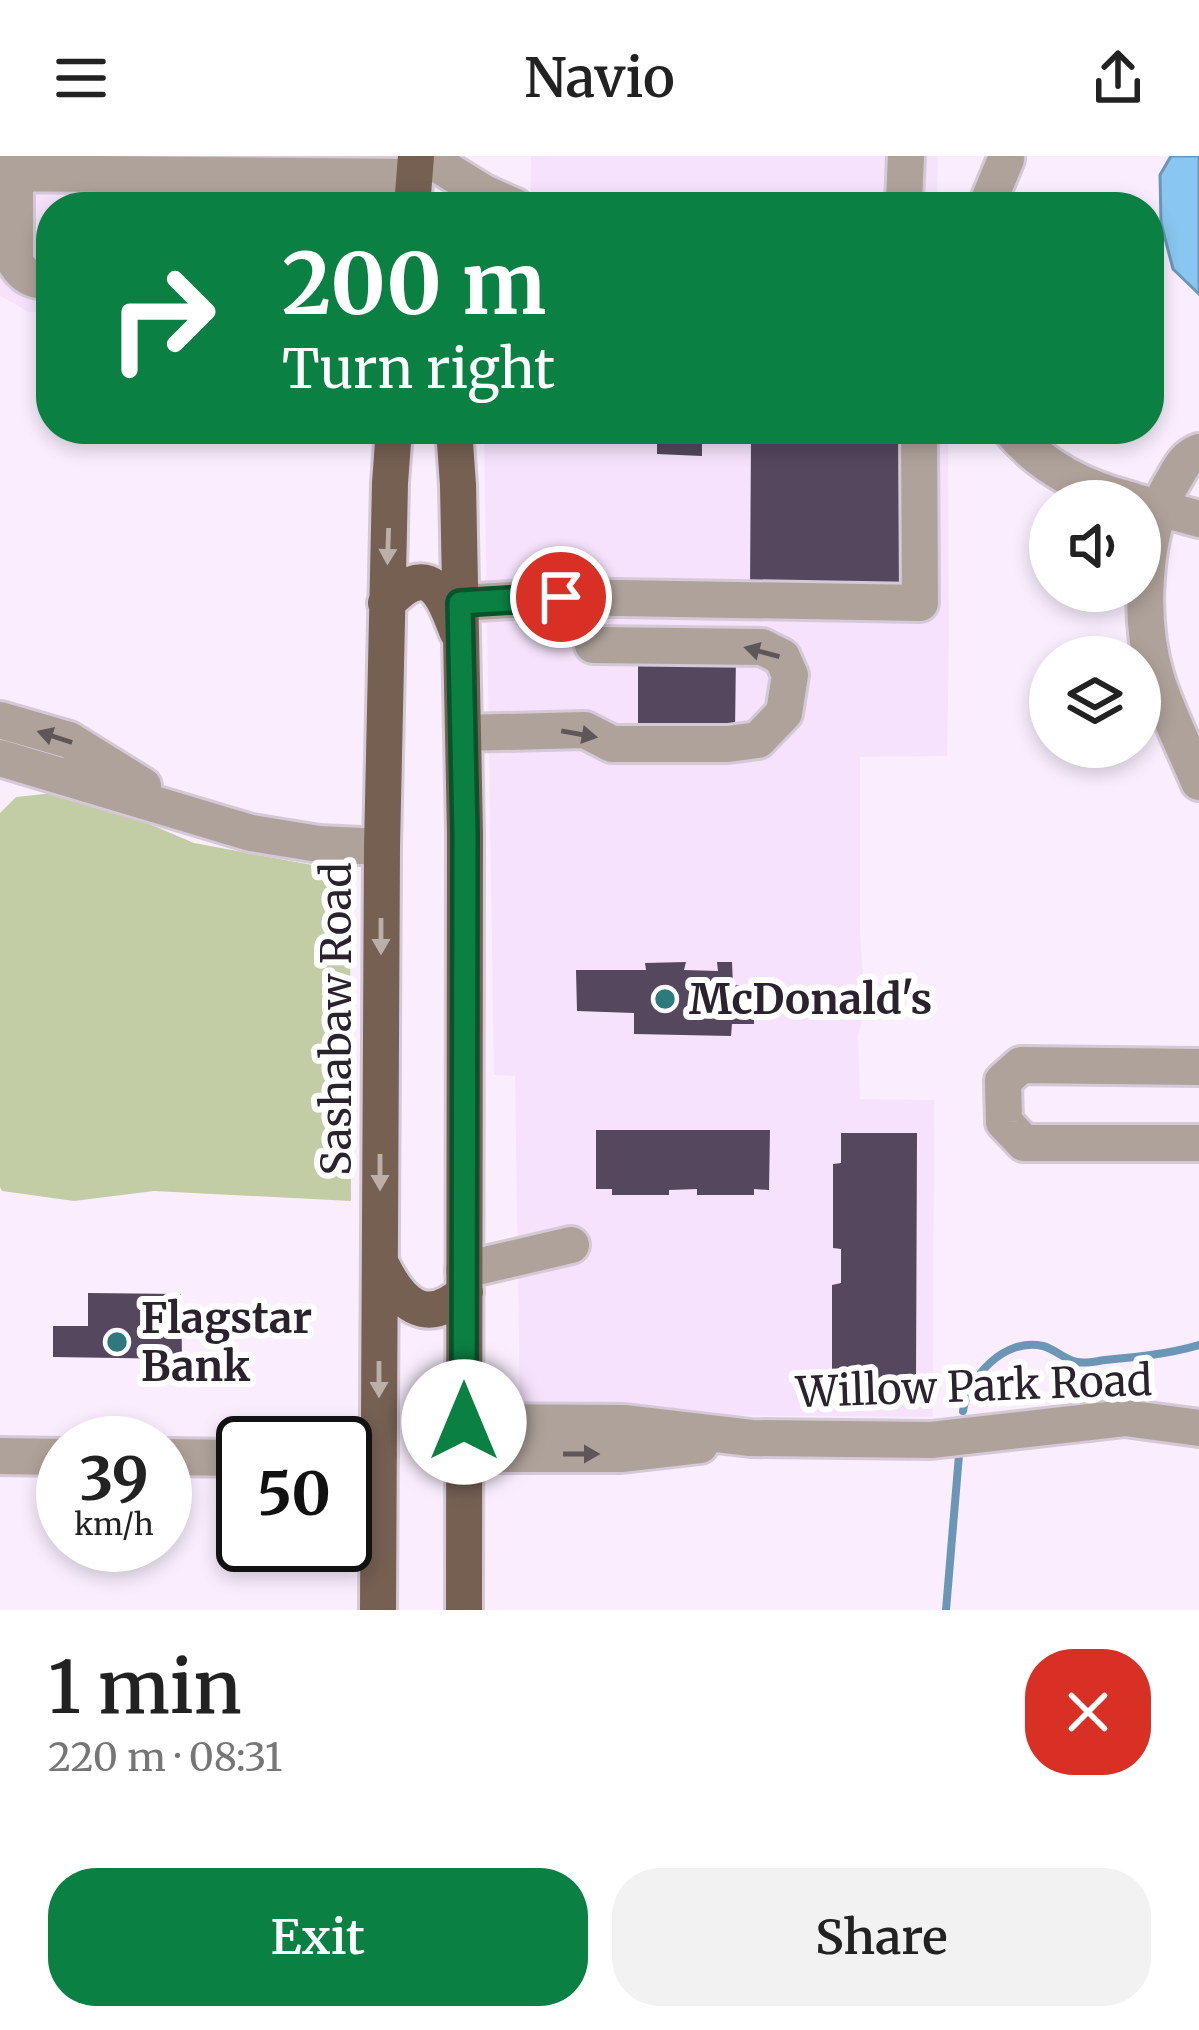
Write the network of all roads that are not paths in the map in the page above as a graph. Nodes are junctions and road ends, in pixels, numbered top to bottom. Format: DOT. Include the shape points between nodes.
graph roads {
  1 [pos="906,156"];
  2 [pos="1008,157"];
  3 [pos="6,172"];
  4 [pos="422,172"];
  5 [pos="270,191"];
  6 [pos="481,192"];
  7 [pos="904,192"];
  8 [pos="993,192"];
  9 [pos="0,250"];
  10 [pos="36,281"];
  11 [pos="36,293"];
  12 [pos="393,444"];
  13 [pos="455,444"];
  14 [pos="919,444"];
  15 [pos="1026,444"];
  16 [pos="1199,452"];
  17 [pos="1074,480"];
  18 [pos="1161,485"];
  19 [pos="1161,509"];
  20 [pos="1199,519"];
  21 [pos="386,603"];
  22 [pos="460,603"];
  23 [pos="1147,612"];
  24 [pos="461,642"];
  25 [pos="592,645"];
  26 [pos="0,720"];
  27 [pos="463,733"];
  28 [pos="0,758"];
  29 [pos="1199,782"];
  30 [pos="176,808"];
  31 [pos="382,847"];
  32 [pos="1199,1067"];
  33 [pos="1199,1143"];
  34 [pos="571,1245"];
  35 [pos="380,1262"];
  36 [pos="465,1281"];
  37 [pos="366,1416"];
  38 [pos="1199,1429"];
  39 [pos="464,1438"];
  40 [pos="0,1456"];
  41 [pos="36,1457"];
  42 [pos="372,1552"];
  43 [pos="378,1610"];
  44 [pos="464,1610"];
  1 -- 7 [label="street"];
  2 -- 8 [label="street"];
  3 -- 5 [label="street"];
  3 -- 9 [label="street"];
  3 -- 10 [label="street" via="15,262"];
  4 -- 5 [label="street"];
  4 -- 6 [label="street"];
  9 -- 11 [label="street" via="5,278"];
  12 -- 21 [label="main road, Sashabaw Road, one-way"];
  13 -- 22 [label="main road"];
  14 -- 22 [label="street" via="920,603"];
  15 -- 17 [label="street"];
  16 -- 18 [label="street"];
  19 -- 20 [label="street"];
  21 -- 24 [label="main road" via="413,583 430,585"];
  21 -- 31 [label="main road, Sashabaw Road"];
  22 -- 24 [label="main road"];
  23 -- 29 [label="street" via="1157,681"];
  24 -- 27 [label="main road"];
  27 -- 25 [label="street, one-way" via="585,730 612,745 728,744 758,740 784,712 787,663 762,647"];
  30 -- 26 [label="street, one-way" via="69,740"];
  27 -- 36 [label="main road"];
  28 -- 30 [label="street"];
  30 -- 31 [label="street" via="251,833"];
  31 -- 35 [label="main road, Sashabaw Road, one-way"];
  32 -- 33 [label="street" via="1021,1065 1003,1082 1004,1122 1024,1143"];
  34 -- 36 [label="street"];
  35 -- 36 [label="main road" via="413,1306 442,1308"];
  35 -- 37 [label="main road, Sashabaw Road, one-way"];
  36 -- 39 [label="main road"];
  38 -- 39 [label="street, Willow Park Road" via="1125,1418 931,1440 752,1438 621,1454"];
  39 -- 44 [label="main road"];
  40 -- 41 [label="street"];
  42 -- 43 [label="main road, Sashabaw Road"];
}
